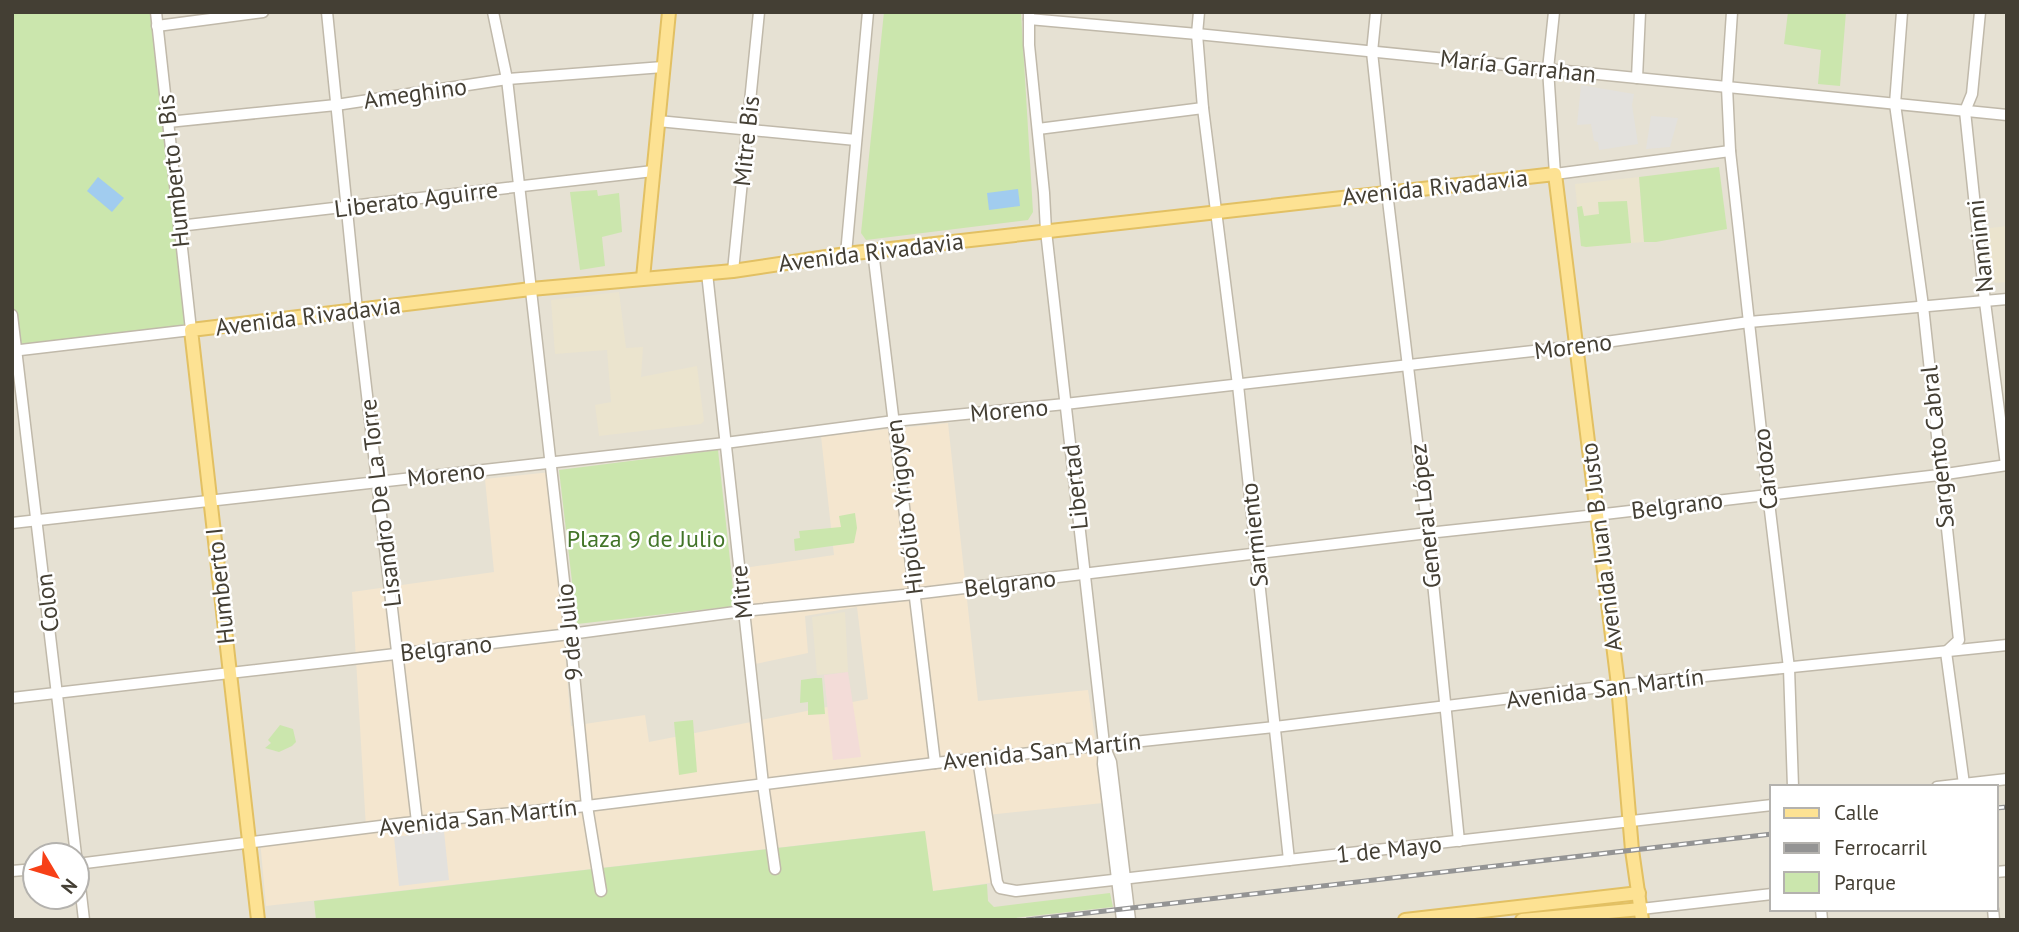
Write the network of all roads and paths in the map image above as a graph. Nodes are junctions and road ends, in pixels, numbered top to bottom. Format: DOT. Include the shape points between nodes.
graph roads {
  1 [pos="156,12"];
  2 [pos="263,12"];
  3 [pos="327,12"];
  4 [pos="493,12"];
  5 [pos="669,12"];
  6 [pos="759,12"];
  7 [pos="868,12"];
  8 [pos="1199,12"];
  9 [pos="1376,12"];
  10 [pos="1553,12"];
  11 [pos="1640,12"];
  12 [pos="1732,12"];
  13 [pos="1902,12"];
  14 [pos="1980,12"];
  15 [pos="1029,16"];
  16 [pos="157,26"];
  17 [pos="1197,34"];
  18 [pos="1373,52"];
  19 [pos="663,67"];
  20 [pos="1548,69"];
  21 [pos="1637,78"];
  22 [pos="507,79"];
  23 [pos="1727,87"];
  24 [pos="1895,104"];
  25 [pos="336,105"];
  26 [pos="1203,108"];
  27 [pos="1965,111"];
  28 [pos="2007,115"];
  29 [pos="658,121"];
  30 [pos="168,122"];
  31 [pos="747,129"];
  32 [pos="1038,129"];
  33 [pos="856,140"];
  34 [pos="1730,151"];
  35 [pos="653,171"];
  36 [pos="1555,174"];
  37 [pos="519,187"];
  38 [pos="1387,192"];
  39 [pos="347,207"];
  40 [pos="1217,211"];
  41 [pos="179,226"];
  42 [pos="1046,231"];
  43 [pos="873,251"];
  44 [pos="846,254"];
  45 [pos="733,271"];
  46 [pos="707,273"];
  47 [pos="643,278"];
  48 [pos="531,289"];
  49 [pos="2007,299"];
  50 [pos="1985,302"];
  51 [pos="1923,306"];
  52 [pos="357,310"];
  53 [pos="12,316"];
  54 [pos="1749,322"];
  55 [pos="191,330"];
  56 [pos="1577,346"];
  57 [pos="15,351"];
  58 [pos="1408,365"];
  59 [pos="1238,385"];
  60 [pos="1066,404"];
  61 [pos="894,421"];
  62 [pos="725,443"];
  63 [pos="550,462"];
  64 [pos="2006,465"];
  65 [pos="1939,475"];
  66 [pos="377,481"];
  67 [pos="1768,494"];
  68 [pos="210,500"];
  69 [pos="1596,515"];
  70 [pos="38,520"];
  71 [pos="12,523"];
  72 [pos="1427,533"];
  73 [pos="1256,554"];
  74 [pos="1085,574"];
  75 [pos="914,594"];
  76 [pos="743,611"];
  77 [pos="570,634"];
  78 [pos="2007,645"];
  79 [pos="1945,652"];
  80 [pos="397,653"];
  81 [pos="1789,668"];
  82 [pos="230,672"];
  83 [pos="1618,685"];
  84 [pos="58,692"];
  85 [pos="12,698"];
  86 [pos="1445,707"];
  87 [pos="1275,727"];
  88 [pos="1104,744"];
  89 [pos="978,759"];
  90 [pos="935,763"];
  91 [pos="2007,779"];
  92 [pos="763,784"];
  93 [pos="1964,784"];
  94 [pos="1793,785"];
  95 [pos="1955,785"];
  96 [pos="1770,805"];
  97 [pos="587,806"];
  98 [pos="1630,821"];
  99 [pos="417,822"];
  100 [pos="74,841"];
  101 [pos="1459,841"];
  102 [pos="249,842"];
  103 [pos="1289,860"];
  104 [pos="91,861"];
  105 [pos="775,869"];
  106 [pos="1121,879"];
  107 [pos="601,891"];
  108 [pos="1639,893"];
  109 [pos="1770,894"];
  110 [pos="1642,914"];
  111 [pos="1475,916"];
  112 [pos="258,920"];
  113 [pos="1122,920"];
  114 [pos="1130,920"];
  115 [pos="1405,920"];
  116 [pos="1522,920"];
  1 -- 16 [label="street, Humberto I Bis"];
  2 -- 16 [label="street"];
  3 -- 25 [label="street, Lisandro De La Torre"];
  4 -- 22 [label="street, 9 de Julio"];
  5 -- 19 [label="main road"];
  6 -- 31 [label="street, Mitre Bis"];
  7 -- 33 [label="street"];
  8 -- 17 [label="street, Sarmiento"];
  9 -- 18 [label="street, General López"];
  10 -- 20 [label="street"];
  11 -- 21 [label="street"];
  12 -- 23 [label="street, Cardozo"];
  13 -- 24 [label="street, Sargento Cabral"];
  14 -- 27 [label="street" via="1972,94"];
  15 -- 17 [label="street, María Garrahan"];
  15 -- 32 [label="street, Libertad"];
  16 -- 30 [label="street, Humberto I Bis"];
  17 -- 18 [label="street, María Garrahan"];
  17 -- 26 [label="street, Sarmiento"];
  18 -- 20 [label="street, María Garrahan"];
  18 -- 38 [label="street, General López"];
  19 -- 22 [label="street, Ameghino"];
  19 -- 29 [label="main road"];
  20 -- 21 [label="street, María Garrahan"];
  20 -- 36 [label="street"];
  21 -- 23 [label="street, María Garrahan"];
  22 -- 25 [label="street, Ameghino"];
  22 -- 37 [label="street, 9 de Julio"];
  23 -- 24 [label="street, María Garrahan"];
  23 -- 34 [label="street, Cardozo"];
  24 -- 27 [label="street, María Garrahan"];
  24 -- 51 [label="street, Sargento Cabral"];
  25 -- 30 [label="street, Ameghino"];
  25 -- 39 [label="street, Lisandro De La Torre"];
  26 -- 32 [label="street"];
  26 -- 40 [label="street, Sarmiento"];
  27 -- 28 [label="street, María Garrahan"];
  27 -- 50 [label="street, Nanninni"];
  29 -- 31 [label="street"];
  29 -- 35 [label="main road"];
  30 -- 41 [label="street, Humberto I Bis"];
  31 -- 33 [label="street"];
  31 -- 45 [label="street, Mitre Bis"];
  32 -- 42 [label="street, Libertad"];
  33 -- 44 [label="street"];
  34 -- 36 [label="street, Avenida Rivadavia"];
  34 -- 54 [label="street, Cardozo"];
  35 -- 37 [label="street, Liberato Aguirre"];
  35 -- 47 [label="main road"];
  36 -- 38 [label="main road, Avenida Rivadavia"];
  36 -- 56 [label="main road, Avenida Juan B Justo"];
  37 -- 39 [label="street, Liberato Aguirre"];
  37 -- 48 [label="street, 9 de Julio"];
  38 -- 40 [label="main road, Avenida Rivadavia"];
  38 -- 58 [label="street, General López"];
  39 -- 41 [label="street, Liberato Aguirre"];
  39 -- 52 [label="street, Lisandro De La Torre"];
  40 -- 42 [label="main road, Avenida Rivadavia"];
  40 -- 59 [label="street, Sarmiento"];
  41 -- 55 [label="street, Humberto I Bis"];
  42 -- 43 [label="main road, Avenida Rivadavia"];
  42 -- 60 [label="street, Libertad"];
  43 -- 44 [label="main road, Avenida Rivadavia"];
  43 -- 61 [label="street, Hipólito Yrigoyen"];
  44 -- 45 [label="main road, Avenida Rivadavia"];
  45 -- 46 [label="main road, Avenida Rivadavia"];
  46 -- 47 [label="main road, Avenida Rivadavia"];
  46 -- 62 [label="street, Mitre"];
  47 -- 48 [label="main road, Avenida Rivadavia"];
  48 -- 52 [label="main road, Avenida Rivadavia"];
  48 -- 63 [label="street, 9 de Julio"];
  49 -- 50 [label="street, Moreno"];
  50 -- 51 [label="street, Moreno"];
  50 -- 64 [label="street, Nanninni"];
  51 -- 54 [label="street, Moreno"];
  51 -- 65 [label="street, Sargento Cabral"];
  52 -- 55 [label="main road, Avenida Rivadavia"];
  52 -- 66 [label="street, Lisandro De La Torre"];
  53 -- 57 [label="street, Colon"];
  54 -- 56 [label="street, Moreno"];
  54 -- 67 [label="street, Cardozo"];
  55 -- 57 [label="street, Avenida Rivadavia"];
  55 -- 68 [label="main road, Humberto I"];
  56 -- 58 [label="street, Moreno"];
  56 -- 69 [label="main road, Avenida Juan B Justo"];
  57 -- 70 [label="street, Colon"];
  58 -- 59 [label="street, Moreno"];
  58 -- 72 [label="street, General López"];
  59 -- 60 [label="street, Moreno"];
  59 -- 73 [label="street, Sarmiento"];
  60 -- 61 [label="street, Moreno"];
  60 -- 74 [label="street, Libertad"];
  61 -- 62 [label="street, Moreno"];
  61 -- 75 [label="street, Hipólito Yrigoyen"];
  62 -- 63 [label="street, Moreno"];
  62 -- 76 [label="street, Mitre"];
  63 -- 66 [label="street, Moreno"];
  63 -- 77 [label="street, 9 de Julio"];
  64 -- 65 [label="street, Belgrano"];
  65 -- 67 [label="street, Belgrano"];
  65 -- 79 [label="street, Sargento Cabral" via="1959,640"];
  66 -- 68 [label="street, Moreno"];
  66 -- 80 [label="street, Lisandro De La Torre"];
  67 -- 69 [label="street, Belgrano"];
  67 -- 81 [label="street, Cardozo"];
  68 -- 70 [label="street, Moreno"];
  68 -- 82 [label="main road, Humberto I"];
  69 -- 72 [label="street, Belgrano"];
  69 -- 83 [label="main road, Avenida Juan B Justo"];
  70 -- 71 [label="street, Moreno"];
  70 -- 84 [label="street, Colon"];
  72 -- 73 [label="street, Belgrano"];
  72 -- 86 [label="street, General López"];
  73 -- 74 [label="street, Belgrano"];
  73 -- 87 [label="street, Sarmiento"];
  74 -- 75 [label="street, Belgrano"];
  74 -- 88 [label="street, Libertad"];
  75 -- 76 [label="street, Belgrano"];
  75 -- 90 [label="street, Hipólito Yrigoyen"];
  76 -- 77 [label="street, Belgrano"];
  76 -- 92 [label="street, Mitre"];
  77 -- 80 [label="street, Belgrano"];
  77 -- 97 [label="street, 9 de Julio"];
  78 -- 79 [label="street, Avenida San Martín"];
  79 -- 81 [label="street, Avenida San Martín"];
  79 -- 93 [label="street"];
  80 -- 82 [label="street, Belgrano"];
  80 -- 99 [label="street, Lisandro De La Torre"];
  81 -- 83 [label="street, Avenida San Martín"];
  81 -- 94 [label="street, Cardozo"];
  82 -- 84 [label="street, Belgrano"];
  82 -- 102 [label="main road, Humberto I"];
  83 -- 86 [label="street, Avenida San Martín"];
  83 -- 98 [label="main road, Avenida Juan B Justo"];
  84 -- 85 [label="street, Belgrano"];
  84 -- 100 [label="street, Colon"];
  86 -- 87 [label="street, Avenida San Martín"];
  86 -- 101 [label="street, General López"];
  87 -- 88 [label="street, Avenida San Martín"];
  87 -- 103 [label="street, Sarmiento"];
  88 -- 89 [label="street, Avenida San Martín"];
  88 -- 106 [label="street, Libertad"];
  89 -- 90 [label="street, Avenida San Martín"];
  89 -- 106 [label="street, 1 de Mayo" via="1000,888 1016,891"];
  90 -- 92 [label="street, Avenida San Martín"];
  91 -- 93 [label="street"];
  92 -- 97 [label="street, Avenida San Martín"];
  92 -- 105 [label="street, Mitre"];
  93 -- 95 [label="street"];
  96 -- 98 [label="street, 1 de Mayo"];
  97 -- 99 [label="street, Avenida San Martín"];
  97 -- 107 [label="street, 9 de Julio"];
  98 -- 101 [label="street, 1 de Mayo"];
  98 -- 108 [label="main road, Avenida Juan B Justo"];
  99 -- 102 [label="street, Avenida San Martín"];
  101 -- 103 [label="street, 1 de Mayo"];
  102 -- 104 [label="street, Avenida San Martín"];
  102 -- 112 [label="main road, Humberto I"];
  103 -- 106 [label="street, 1 de Mayo"];
  106 -- 113 [label="street"];
  106 -- 114 [label="street"];
  108 -- 110 [label="main road, Avenida Juan B Justo"];
  108 -- 111 [label="main road"];
  109 -- 110 [label="street"];
  110 -- 116 [label="main road"];
  111 -- 115 [label="main road"];
}
